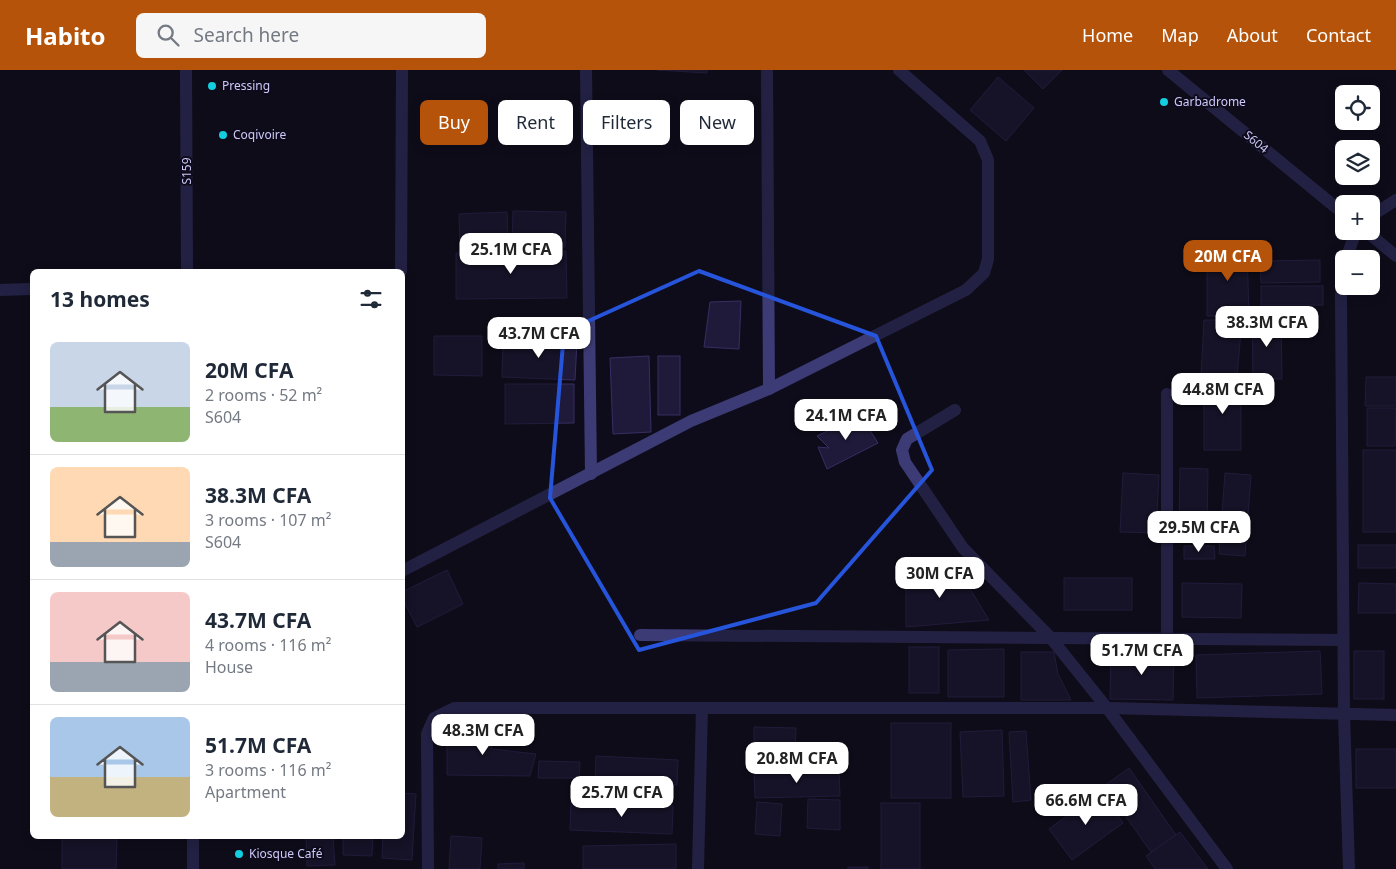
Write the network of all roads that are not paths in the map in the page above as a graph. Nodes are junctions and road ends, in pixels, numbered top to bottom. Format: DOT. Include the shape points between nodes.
graph roads {
  1 [pos="186,70"];
  2 [pos="402,70"];
  3 [pos="586,70"];
  4 [pos="767,70"];
  5 [pos="899,70"];
  6 [pos="1168,70"];
  7 [pos="1396,200"];
  8 [pos="1335,207"];
  9 [pos="1380,210"];
  10 [pos="1377,240"];
  11 [pos="1396,256"];
  12 [pos="187,269"];
  13 [pos="401,269"];
  14 [pos="30,289"];
  15 [pos="0,290"];
  16 [pos="1341,295"];
  17 [pos="769,389"];
  18 [pos="1167,394"];
  19 [pos="955,410"];
  20 [pos="591,474"];
  21 [pos="405,569"];
  22 [pos="640,635"];
  23 [pos="1050,637"];
  24 [pos="1167,637"];
  25 [pos="1343,640"];
  26 [pos="702,708"];
  27 [pos="1107,708"];
  28 [pos="1344,715"];
  29 [pos="1396,715"];
  30 [pos="193,839"];
  31 [pos="193,869"];
  32 [pos="428,869"];
  33 [pos="698,869"];
  34 [pos="1227,869"];
  35 [pos="1349,869"];
  1 -- 12 [label="street, S159"];
  2 -- 13 [label="street"];
  3 -- 20 [label="street"];
  4 -- 17 [label="street"];
  5 -- 17 [label="street" via="980,141 988,160 988,259 984,273 966,290"];
  6 -- 8 [label="street, S604"];
  7 -- 9 [label="street"];
  10 -- 11 [label="street"];
  14 -- 15 [label="street"];
  16 -- 25 [label="street"];
  17 -- 20 [label="street" via="691,421"];
  18 -- 24 [label="street"];
  19 -- 23 [label="street" via="907,439 902,450 905,462 963,548"];
  20 -- 21 [label="street"];
  22 -- 23 [label="street"];
  23 -- 24 [label="street"];
  23 -- 27 [label="street"];
  24 -- 25 [label="street"];
  25 -- 28 [label="street"];
  26 -- 27 [label="street"];
  26 -- 32 [label="street" via="454,708 444,712 434,718 427,734"];
  26 -- 33 [label="street"];
  27 -- 28 [label="street"];
  27 -- 34 [label="street"];
  28 -- 29 [label="street"];
  28 -- 35 [label="street"];
  30 -- 31 [label="street"];
}
